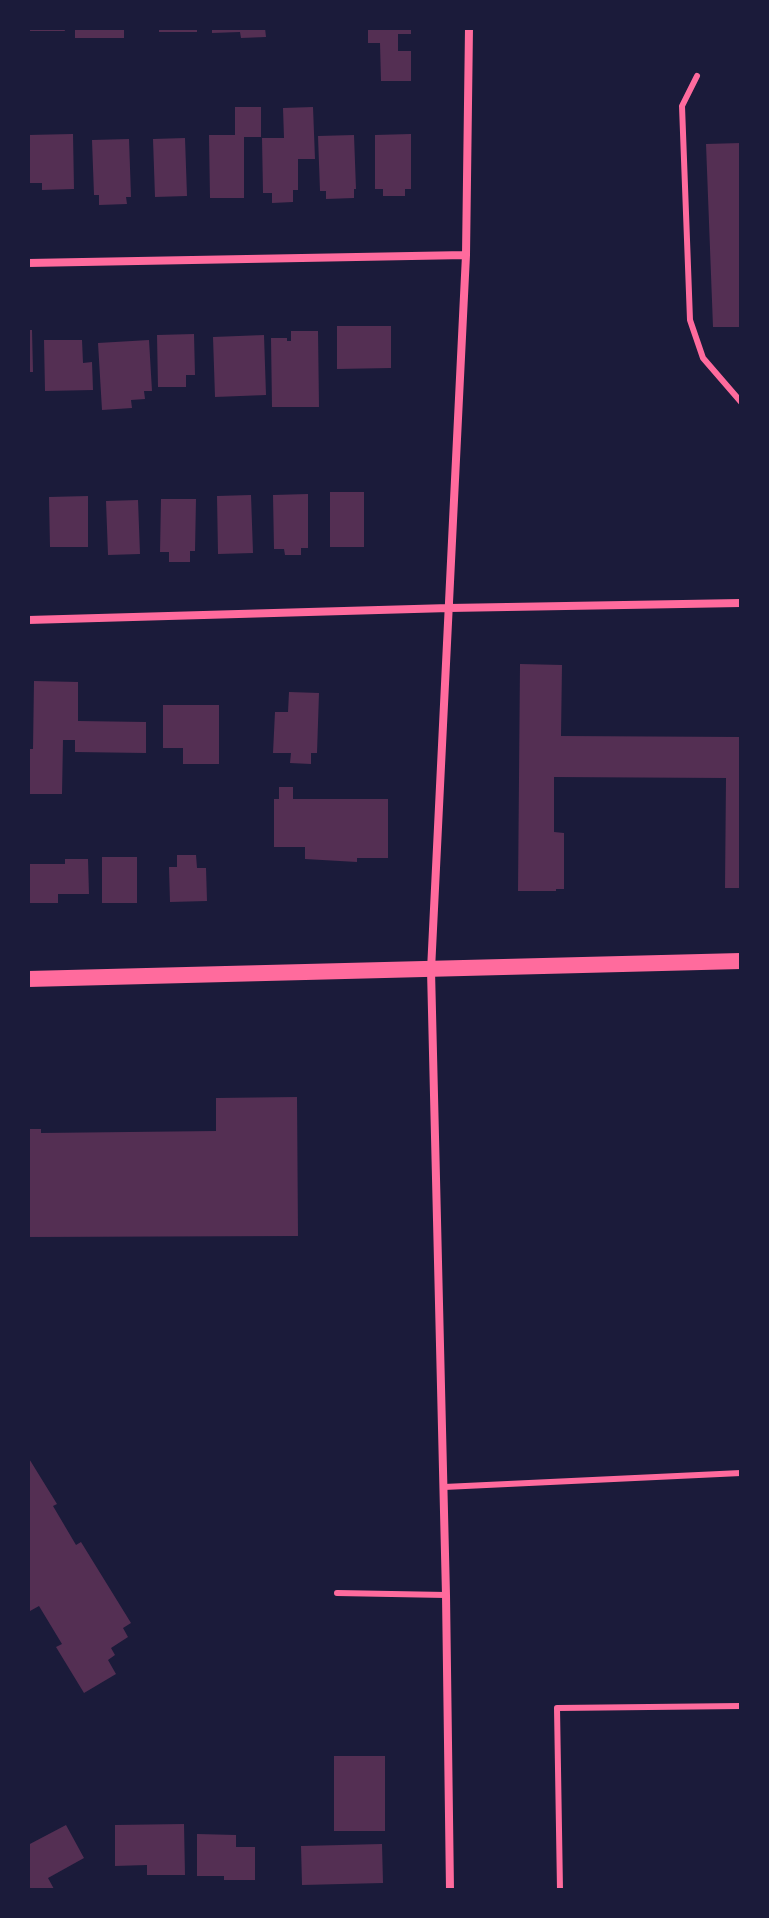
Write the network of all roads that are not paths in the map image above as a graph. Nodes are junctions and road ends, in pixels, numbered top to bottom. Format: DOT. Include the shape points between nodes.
graph roads {
  1 [pos="469,28"];
  2 [pos="697,76"];
  3 [pos="466,255"];
  4 [pos="28,263"];
  5 [pos="741,402"];
  6 [pos="741,603"];
  7 [pos="449,608"];
  8 [pos="28,620"];
  9 [pos="741,961"];
  10 [pos="431,970"];
  11 [pos="28,979"];
  12 [pos="741,1473"];
  13 [pos="444,1487"];
  14 [pos="337,1593"];
  15 [pos="446,1595"];
  16 [pos="741,1706"];
  17 [pos="450,1890"];
  18 [pos="560,1890"];
  1 -- 3 [label="street"];
  2 -- 5 [label="lane" via="682,106 690,320 703,358"];
  3 -- 4 [label="street"];
  3 -- 7 [label="street"];
  6 -- 7 [label="street"];
  7 -- 8 [label="street"];
  7 -- 10 [label="street"];
  9 -- 10 [label="main road"];
  10 -- 11 [label="main road"];
  10 -- 13 [label="street"];
  12 -- 13 [label="lane"];
  13 -- 15 [label="street"];
  14 -- 15 [label="lane"];
  15 -- 17 [label="street"];
  16 -- 18 [label="lane" via="557,1708"];
}
